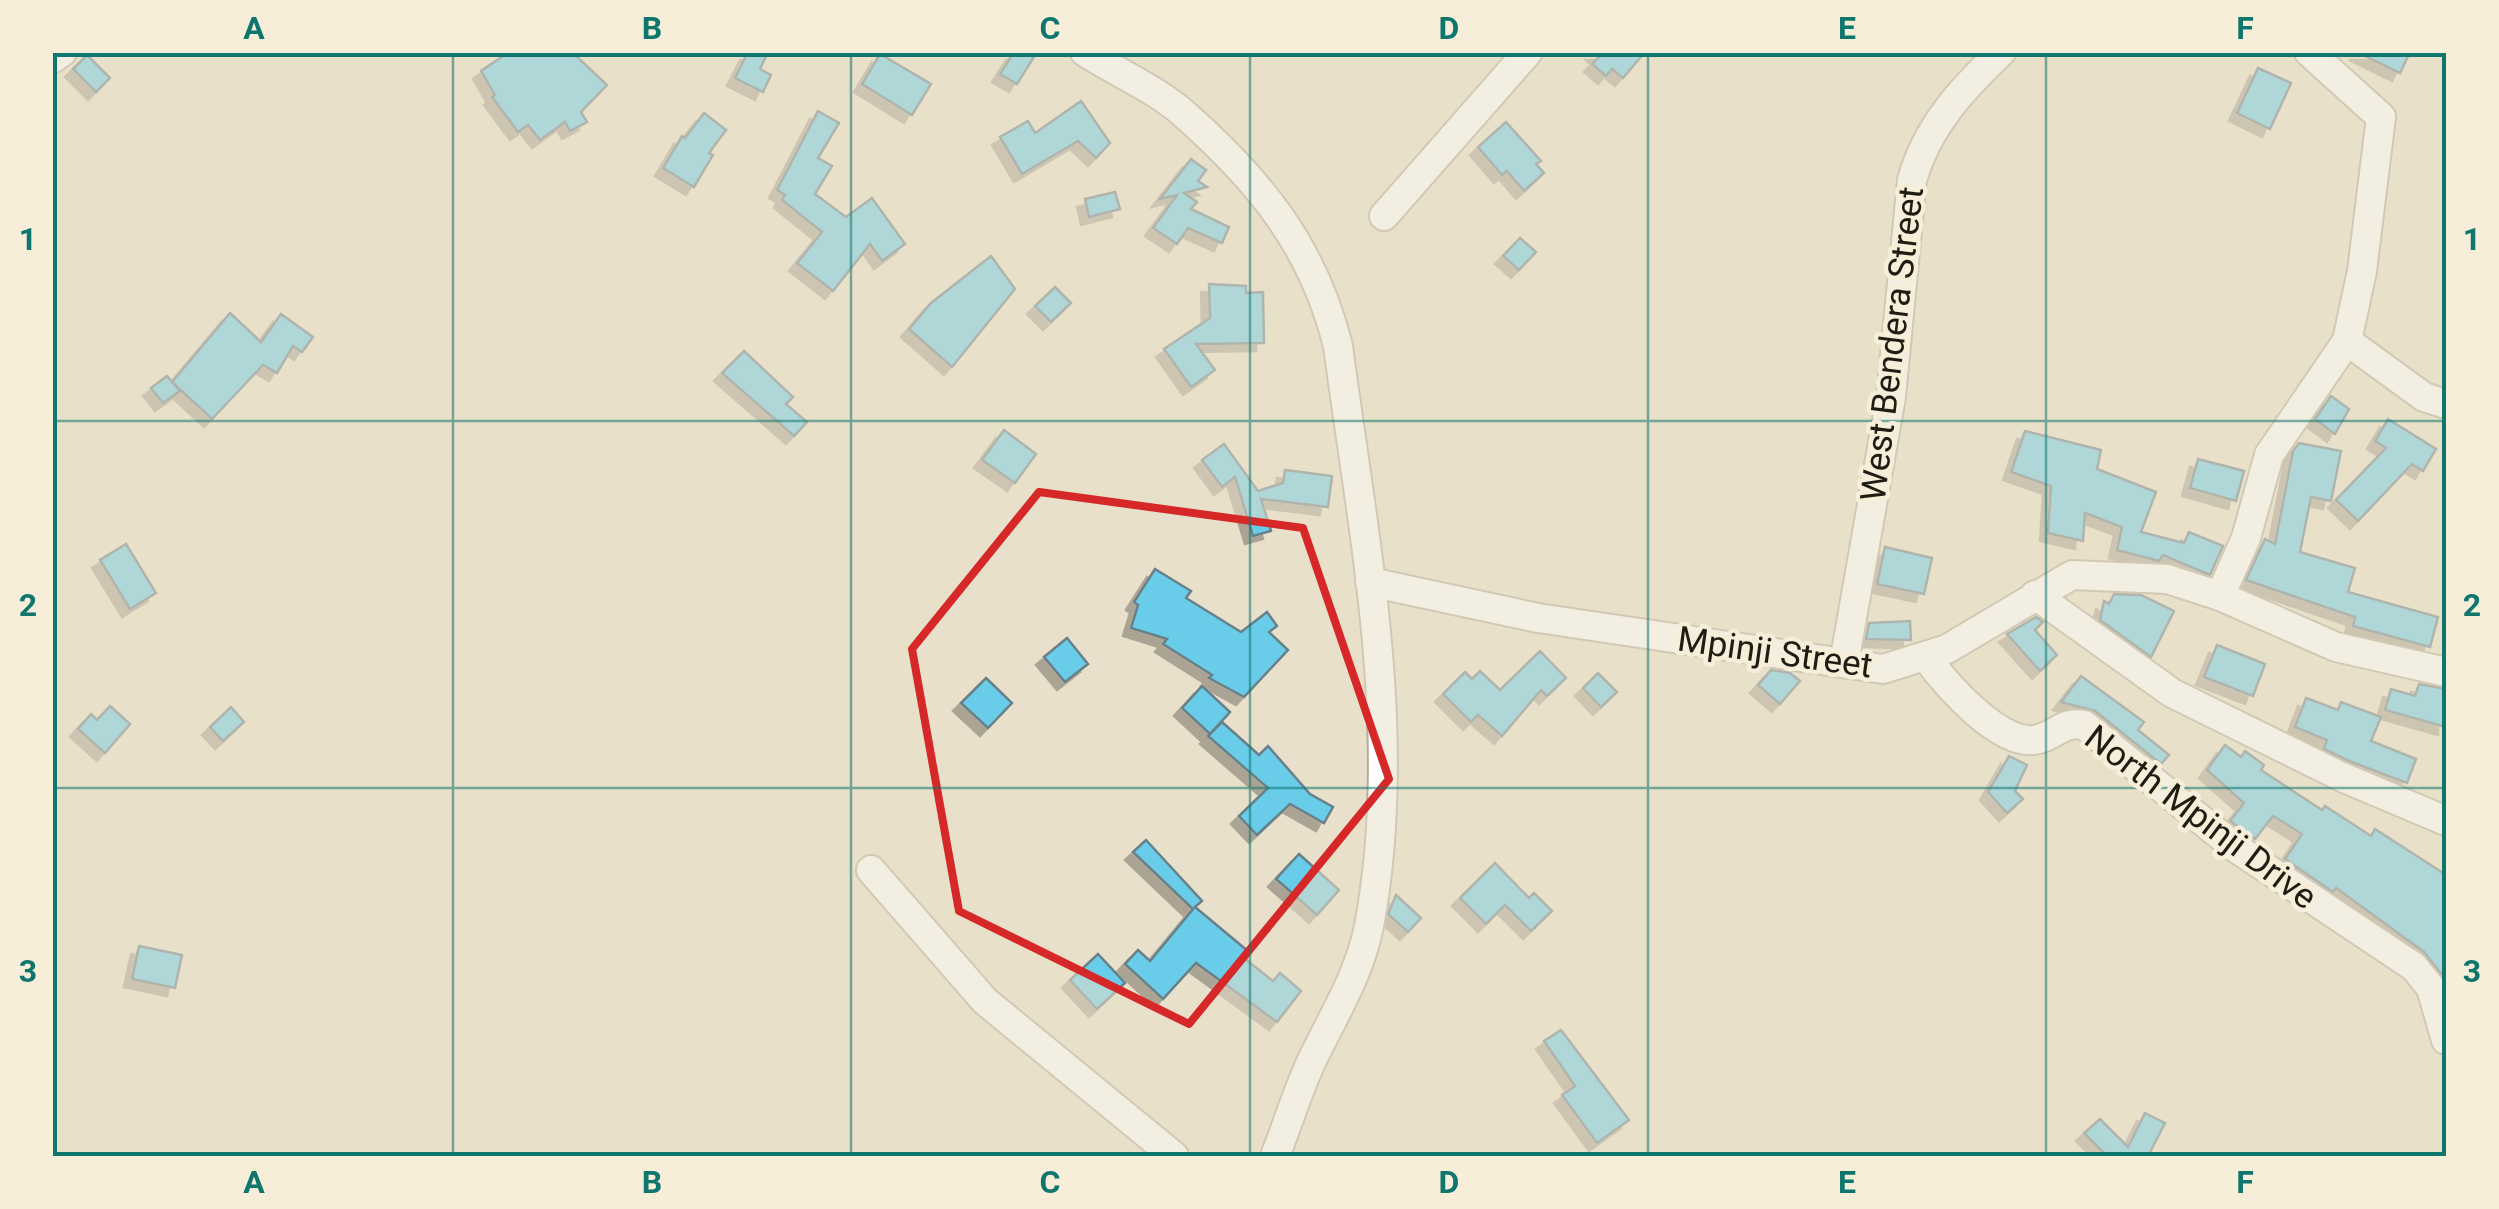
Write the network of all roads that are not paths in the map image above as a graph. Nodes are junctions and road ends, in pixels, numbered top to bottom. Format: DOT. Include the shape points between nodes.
graph roads {
  1 [pos="62,52"];
  2 [pos="1085,52"];
  3 [pos="1528,52"];
  4 [pos="2001,52"];
  5 [pos="2309,52"];
  6 [pos="52,59"];
  7 [pos="1384,216"];
  8 [pos="2347,342"];
  9 [pos="2446,404"];
  10 [pos="1370,582"];
  11 [pos="2034,595"];
  12 [pos="2220,596"];
  13 [pos="1926,657"];
  14 [pos="1844,663"];
  15 [pos="2446,672"];
  16 [pos="2446,821"];
  17 [pos="872,870"];
  18 [pos="2446,1040"];
  19 [pos="1174,1156"];
  20 [pos="1276,1156"];
  1 -- 6 [label="street"];
  2 -- 10 [label="street" via="1181,111 1284,216 1326,297 1338,346"];
  3 -- 7 [label="street"];
  4 -- 14 [label="street, West Bendera Street" via="1943,114 1912,180 1891,396"];
  5 -- 8 [label="street" via="2373,109 2382,126"];
  8 -- 9 [label="street"];
  8 -- 12 [label="street" via="2270,455 2246,538"];
  10 -- 14 [label="street, Mpinji Street" via="1538,618"];
  10 -- 20 [label="street" via="1382,761 1370,924"];
  11 -- 12 [label="street, Mpinji Street" via="2090,573 2167,579"];
  11 -- 13 [label="street, Mpinji Street"];
  11 -- 16 [label="street" via="2172,693"];
  12 -- 15 [label="street, Mpinji Street" via="2336,647"];
  13 -- 14 [label="street, Mpinji Street" via="1882,669"];
  13 -- 18 [label="street, North Mpinji Drive" via="1964,704 2013,734 2040,739 2072,722 2084,724 2249,857 2414,967 2432,988"];
  17 -- 19 [label="street" via="985,1001"];
}
